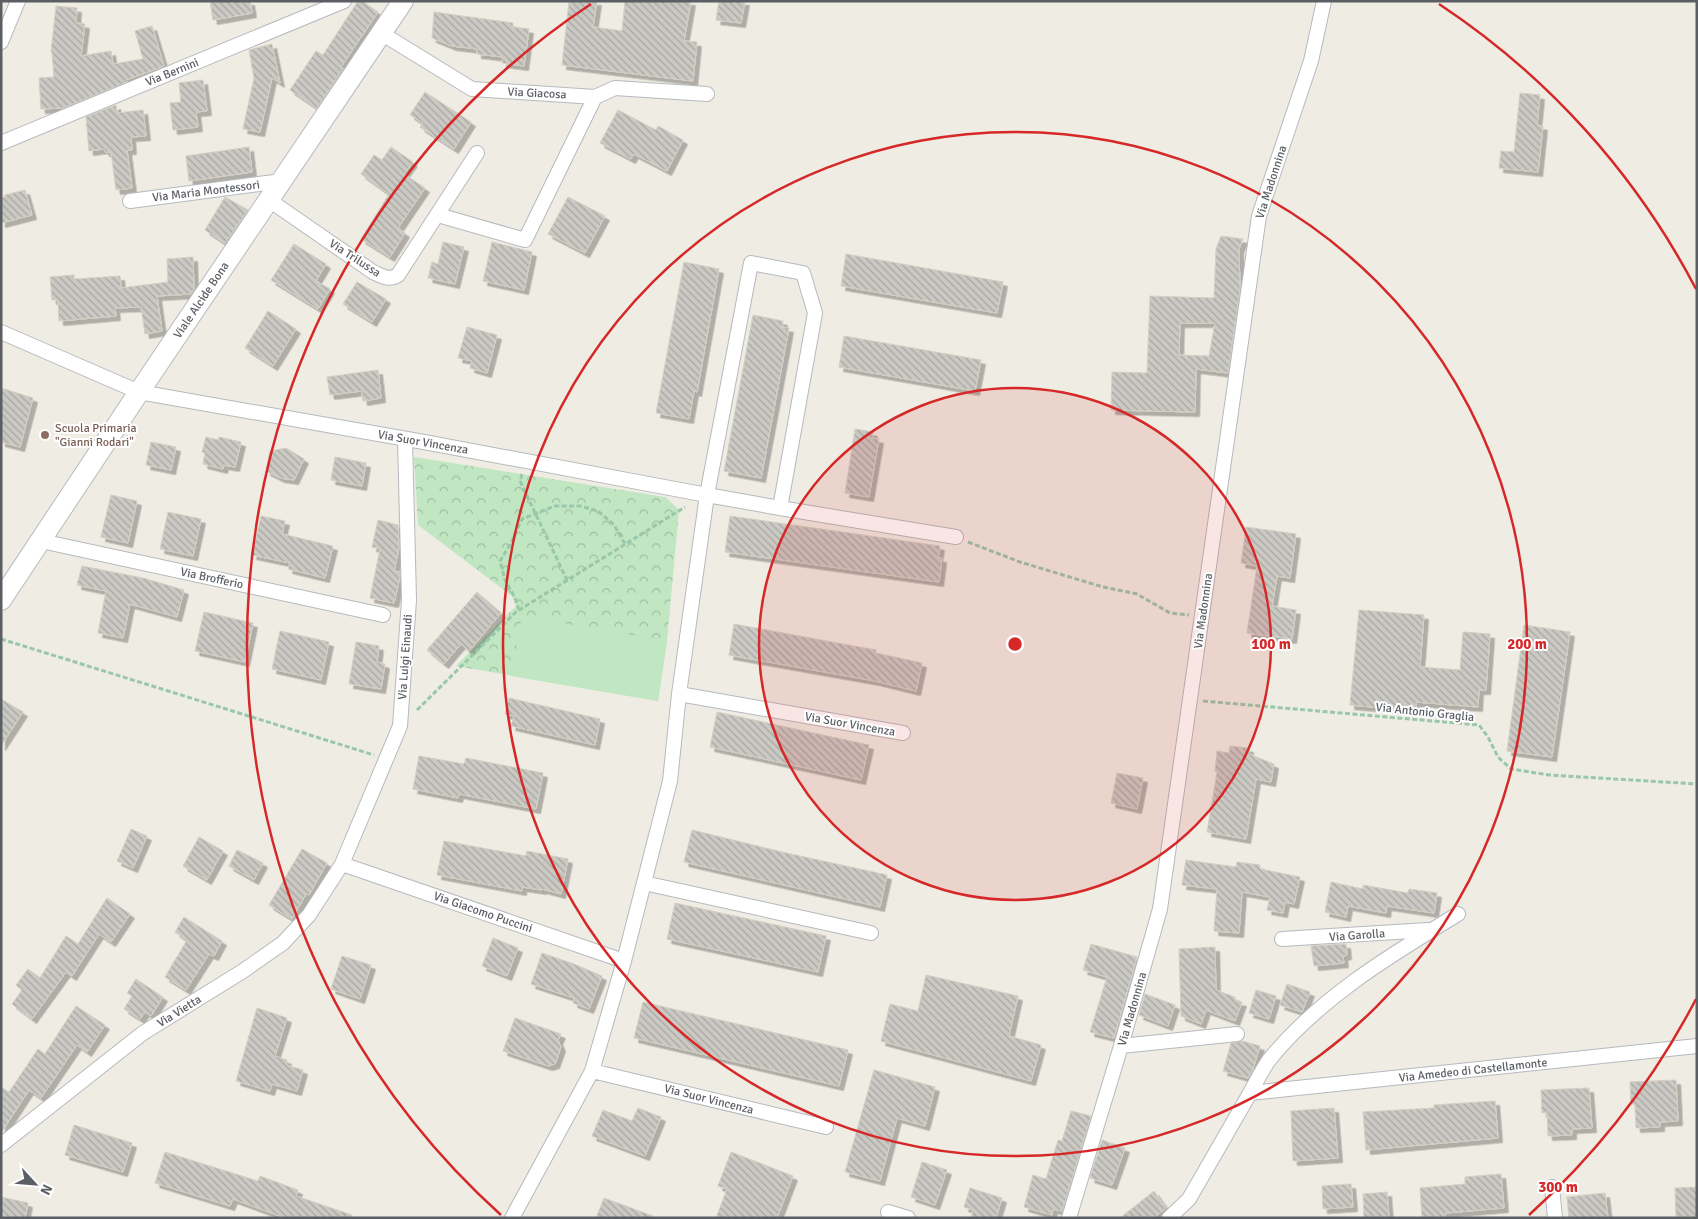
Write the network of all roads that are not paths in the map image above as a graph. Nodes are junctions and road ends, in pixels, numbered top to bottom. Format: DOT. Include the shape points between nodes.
graph roads {
  1 [pos="18,1"];
  2 [pos="344,1"];
  3 [pos="403,1"];
  4 [pos="1324,1"];
  5 [pos="381,33"];
  6 [pos="1,42"];
  7 [pos="707,94"];
  8 [pos="595,97"];
  9 [pos="1,143"];
  10 [pos="477,153"];
  11 [pos="282,181"];
  12 [pos="269,200"];
  13 [pos="130,201"];
  14 [pos="438,215"];
  15 [pos="1,332"];
  16 [pos="139,392"];
  17 [pos="405,439"];
  18 [pos="707,495"];
  19 [pos="780,508"];
  20 [pos="956,537"];
  21 [pos="41,541"];
  22 [pos="1,600"];
  23 [pos="383,615"];
  24 [pos="679,694"];
  25 [pos="903,733"];
  26 [pos="342,864"];
  27 [pos="644,883"];
  28 [pos="1458,914"];
  29 [pos="1432,930"];
  30 [pos="871,933"];
  31 [pos="1282,939"];
  32 [pos="624,961"];
  33 [pos="1237,1034"];
  34 [pos="1121,1046"];
  35 [pos="1697,1046"];
  36 [pos="592,1071"];
  37 [pos="1250,1093"];
  38 [pos="826,1127"];
  39 [pos="1,1145"];
  40 [pos="1552,1187"];
  41 [pos="888,1212"];
  42 [pos="512,1218"];
  43 [pos="908,1218"];
  44 [pos="1069,1218"];
  45 [pos="1169,1218"];
  46 [pos="1556,1218"];
  1 -- 6 [label="street"];
  2 -- 9 [label="street, Via Bernini"];
  3 -- 5 [label="street, Viale Alcide Bona"];
  4 -- 34 [label="street, Via Madonnina" via="1311,61 1259,216 1160,909"];
  5 -- 8 [label="street, Via Giacosa" via="472,89"];
  5 -- 11 [label="street, Viale Alcide Bona"];
  7 -- 8 [label="street, Via Giacosa" via="615,88"];
  8 -- 14 [label="street" via="525,240"];
  10 -- 14 [label="street, Via Trilussa"];
  11 -- 12 [label="street, Viale Alcide Bona"];
  11 -- 13 [label="street, Via Maria Montessori"];
  12 -- 14 [label="street, Via Trilussa" via="384,278 398,275"];
  12 -- 16 [label="street, Viale Alcide Bona"];
  15 -- 16 [label="street, Via Suor Vincenza"];
  16 -- 17 [label="street, Via Suor Vincenza"];
  16 -- 21 [label="street, Viale Alcide Bona"];
  17 -- 18 [label="street, Via Suor Vincenza"];
  17 -- 26 [label="street, Via Luigi Einaudi" via="409,600 400,726"];
  18 -- 19 [label="street, Via Suor Vincenza"];
  18 -- 19 [label="street" via="750,262 803,274 815,313"];
  18 -- 24 [label="street"];
  19 -- 20 [label="street, Via Suor Vincenza"];
  21 -- 22 [label="street, Viale Alcide Bona"];
  21 -- 23 [label="street, Via Brofferio"];
  24 -- 25 [label="street, Via Suor Vincenza"];
  24 -- 27 [label="street" via="670,781"];
  26 -- 32 [label="street, Via Giacomo Puccini"];
  26 -- 39 [label="street, Via Vietta" via="309,914 283,943 143,1033"];
  27 -- 30 [label="street"];
  27 -- 32 [label="street"];
  28 -- 29 [label="street"];
  29 -- 31 [label="street, Via Garolla"];
  29 -- 37 [label="street" via="1382,960 1310,1016 1269,1061"];
  32 -- 36 [label="street"];
  33 -- 34 [label="street"];
  34 -- 44 [label="street, Via Madonnina"];
  35 -- 37 [label="street, Via Amedeo di Castellamonte"];
  36 -- 38 [label="street, Via Suor Vincenza"];
  36 -- 42 [label="street"];
  37 -- 45 [label="street" via="1189,1199"];
  40 -- 46 [label="street"];
  41 -- 43 [label="street"];
}
